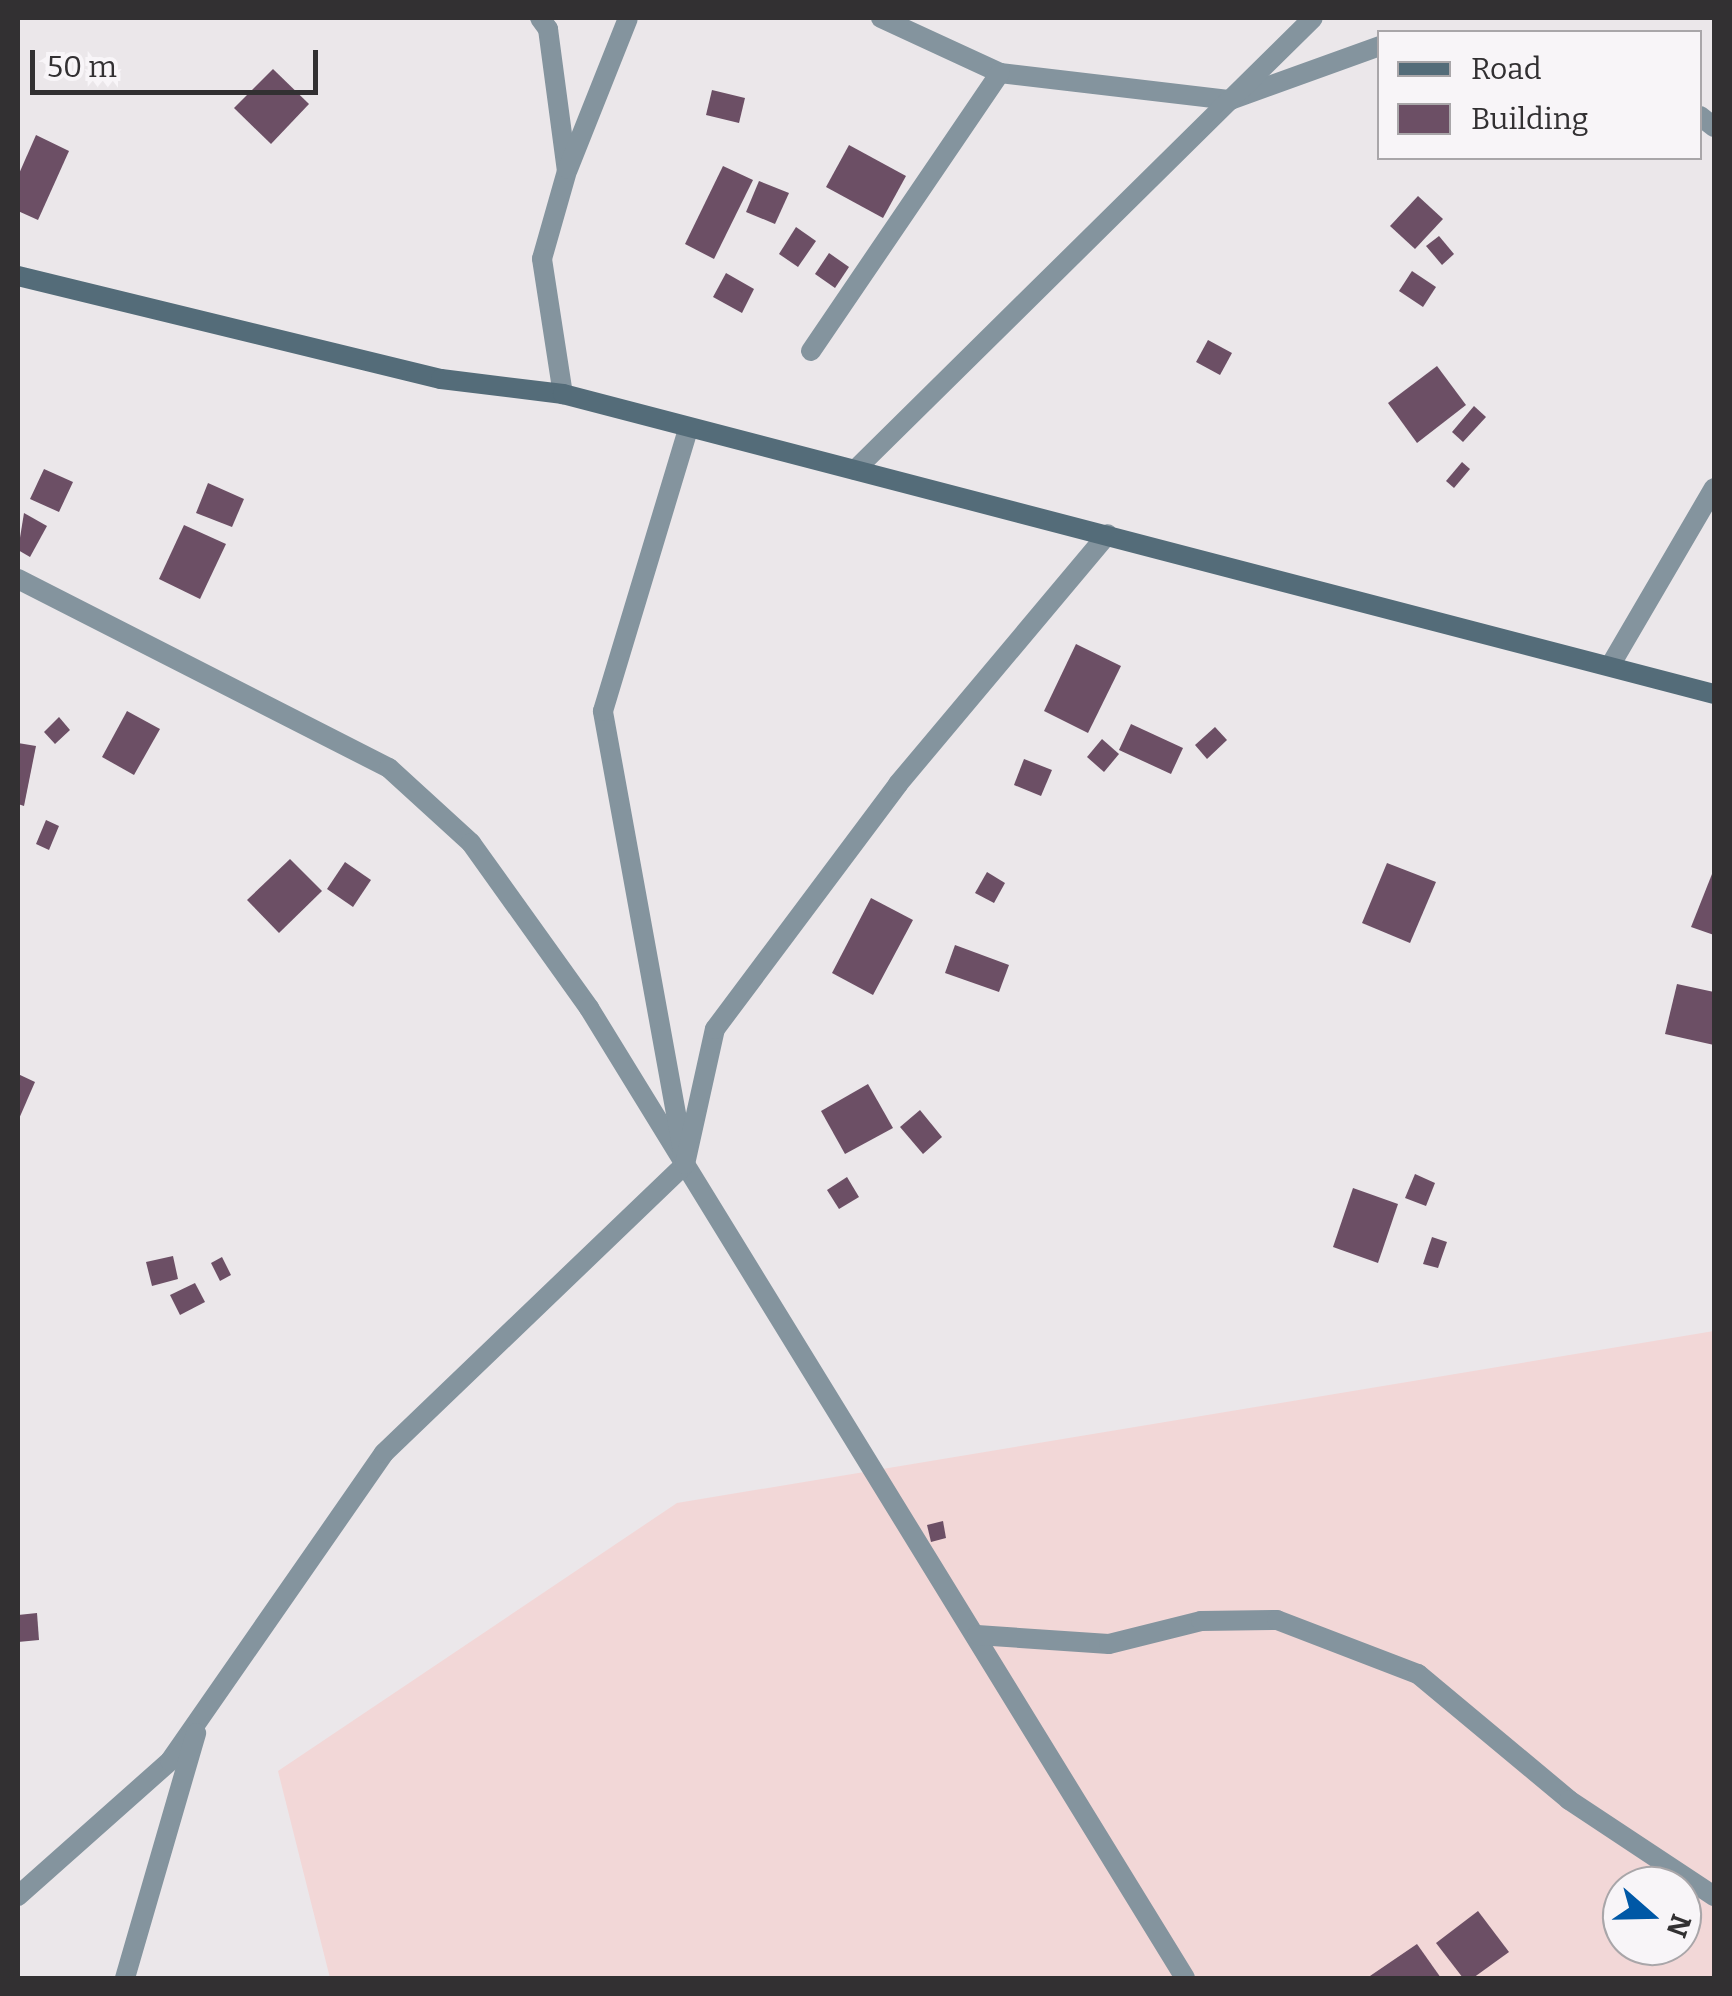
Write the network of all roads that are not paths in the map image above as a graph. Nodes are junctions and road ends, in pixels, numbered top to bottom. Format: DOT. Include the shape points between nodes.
graph roads {
  1 [pos="540,18"];
  2 [pos="628,18"];
  3 [pos="881,18"];
  4 [pos="1313,18"];
  5 [pos="1377,47"];
  6 [pos="1000,74"];
  7 [pos="1230,100"];
  8 [pos="568,171"];
  9 [pos="18,276"];
  10 [pos="811,350"];
  11 [pos="563,394"];
  12 [pos="688,429"];
  13 [pos="855,470"];
  14 [pos="1714,488"];
  15 [pos="1108,534"];
  16 [pos="18,579"];
  17 [pos="1610,666"];
  18 [pos="1714,694"];
  19 [pos="685,1164"];
  20 [pos="976,1636"];
  21 [pos="201,1716"];
  22 [pos="18,1896"];
  23 [pos="1714,1896"];
  24 [pos="124,1978"];
  25 [pos="1185,1978"];
  1 -- 8 [label="street" via="548,29"];
  2 -- 8 [label="street"];
  3 -- 6 [label="street"];
  4 -- 7 [label="street"];
  5 -- 7 [label="street"];
  6 -- 7 [label="street"];
  6 -- 10 [label="street"];
  7 -- 13 [label="street"];
  8 -- 11 [label="street" via="542,259"];
  9 -- 11 [label="main road" via="440,379"];
  11 -- 12 [label="main road"];
  12 -- 13 [label="main road"];
  12 -- 19 [label="street" via="603,711"];
  13 -- 15 [label="main road"];
  14 -- 17 [label="street"];
  15 -- 17 [label="main road"];
  15 -- 19 [label="street" via="898,784 715,1030"];
  16 -- 19 [label="street" via="389,768 472,843 589,1008"];
  17 -- 18 [label="main road"];
  19 -- 20 [label="street"];
  19 -- 21 [label="street" via="384,1453"];
  20 -- 23 [label="street" via="1109,1644 1201,1621 1278,1620 1418,1674 1569,1800"];
  20 -- 25 [label="street"];
  21 -- 22 [label="street" via="170,1761"];
  21 -- 24 [label="street"];
}
